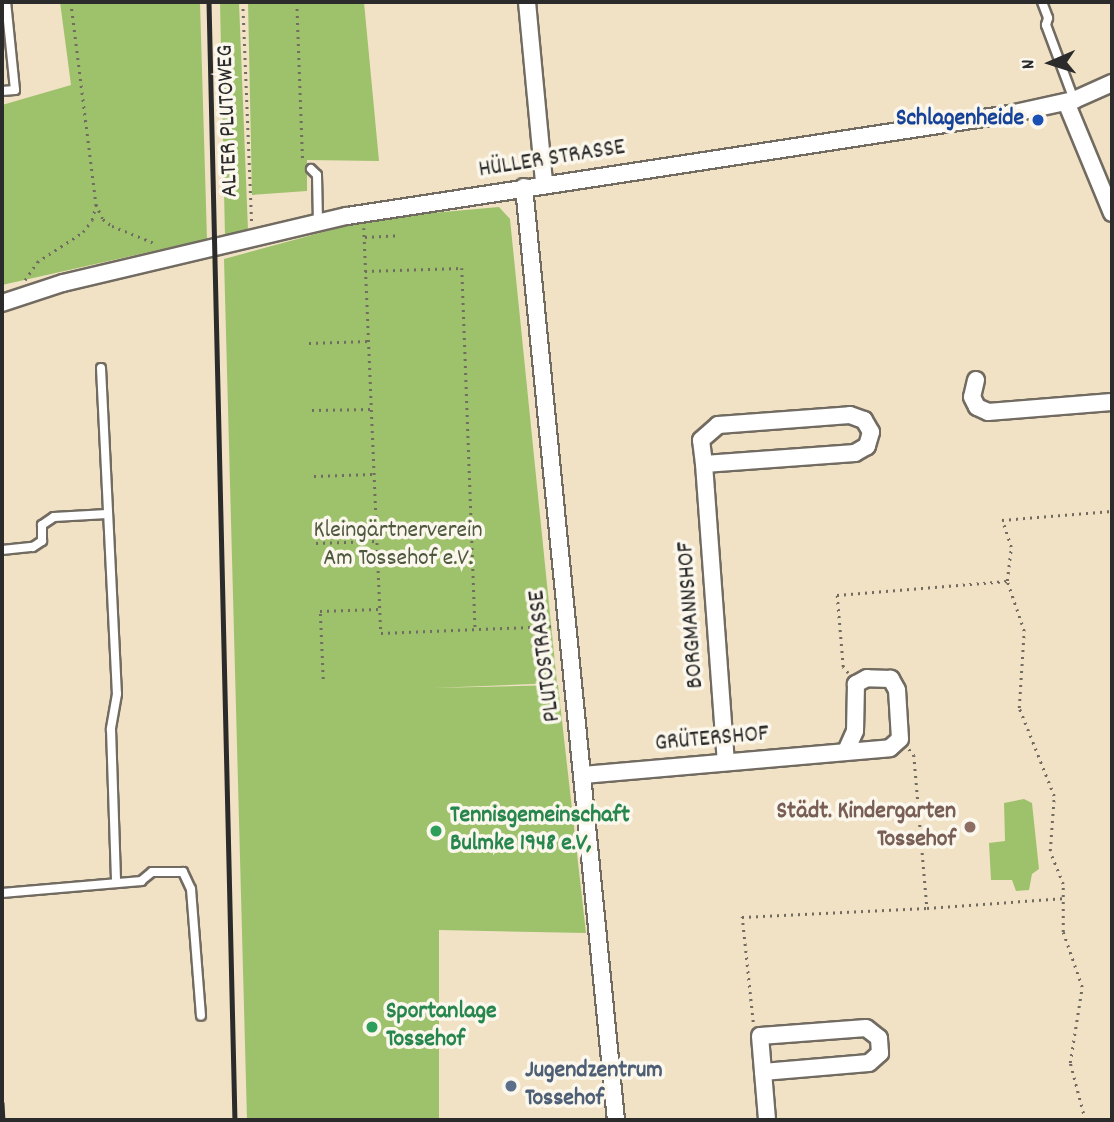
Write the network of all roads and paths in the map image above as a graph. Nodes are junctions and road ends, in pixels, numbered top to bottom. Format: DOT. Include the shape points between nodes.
graph roads {
  1 [pos="6,2"];
  2 [pos="71,2"];
  3 [pos="243,2"];
  4 [pos="297,2"];
  5 [pos="527,2"];
  6 [pos="1042,2"];
  7 [pos="1112,83"];
  8 [pos="2,91"];
  9 [pos="1070,101"];
  10 [pos="311,169"];
  11 [pos="544,183"];
  12 [pos="524,187"];
  13 [pos="96,204"];
  14 [pos="1112,213"];
  15 [pos="363,214"];
  16 [pos="318,222"];
  17 [pos="398,234"];
  18 [pos="365,237"];
  19 [pos="257,239"];
  20 [pos="168,260"];
  21 [pos="365,271"];
  22 [pos="21,296"];
  23 [pos="2,303"];
  24 [pos="369,341"];
  25 [pos="309,343"];
  26 [pos="101,368"];
  27 [pos="976,380"];
  28 [pos="1112,402"];
  29 [pos="372,409"];
  30 [pos="312,410"];
  31 [pos="704,464"];
  32 [pos="373,474"];
  33 [pos="314,476"];
  34 [pos="1112,511"];
  35 [pos="107,514"];
  36 [pos="376,541"];
  37 [pos="316,543"];
  38 [pos="2,550"];
  39 [pos="1007,581"];
  40 [pos="379,609"];
  41 [pos="565,625"];
  42 [pos="475,629"];
  43 [pos="323,679"];
  44 [pos="856,684"];
  45 [pos="900,739"];
  46 [pos="846,751"];
  47 [pos="726,762"];
  48 [pos="583,775"];
  49 [pos="116,883"];
  50 [pos="2,893"];
  51 [pos="1066,898"];
  52 [pos="927,908"];
  53 [pos="201,1016"];
  54 [pos="760,1037"];
  55 [pos="763,1072"];
  56 [pos="616,1120"];
  57 [pos="767,1120"];
  58 [pos="1085,1120"];
  1 -- 8 [label="lane" via="15,90"];
  2 -- 13 [label="path"];
  3 -- 19 [label="path, ALTER PLUTOWEG" via="250,211"];
  4 -- 10 [label="path" via="302,161"];
  5 -- 11 [label="street"];
  6 -- 9 [label="lane"];
  7 -- 9 [label="street, HÜLLER STRASSE"];
  9 -- 11 [label="street, HÜLLER STRASSE"];
  9 -- 14 [label="street"];
  10 -- 16 [label="lane" via="317,175"];
  11 -- 12 [label="street, HÜLLER STRASSE"];
  12 -- 15 [label="street, HÜLLER STRASSE"];
  12 -- 41 [label="street, PLUTOSTRASSE"];
  13 -- 20 [label="path" via="103,219 155,243"];
  13 -- 22 [label="path" via="83,232 37,262 26,277"];
  15 -- 16 [label="street, HÜLLER STRASSE"];
  15 -- 18 [label="path"];
  16 -- 19 [label="street, HÜLLER STRASSE"];
  17 -- 18 [label="path"];
  18 -- 21 [label="path"];
  19 -- 20 [label="street, HÜLLER STRASSE"];
  20 -- 22 [label="street, HÜLLER STRASSE"];
  21 -- 24 [label="path"];
  21 -- 42 [label="path" via="462,268"];
  22 -- 23 [label="street, HÜLLER STRASSE"];
  24 -- 25 [label="path"];
  24 -- 29 [label="path"];
  26 -- 35 [label="lane"];
  27 -- 28 [label="street" via="972,397 988,412"];
  29 -- 30 [label="path"];
  29 -- 32 [label="path"];
  31 -- 31 [label="street, BORGMANNSHOF" via="855,453 867,446 871,432 864,420 850,415 718,425 701,440"];
  31 -- 47 [label="street, BORGMANNSHOF"];
  32 -- 33 [label="path"];
  32 -- 36 [label="path"];
  34 -- 39 [label="path" via="1002,520 1012,547"];
  35 -- 38 [label="lane" via="54,517 42,526 42,541 33,547"];
  35 -- 49 [label="lane" via="117,694 111,729"];
  36 -- 37 [label="path"];
  36 -- 40 [label="path"];
  39 -- 44 [label="path" via="837,595 842,667"];
  39 -- 51 [label="path" via="1024,631 1019,708 1051,787 1049,850"];
  40 -- 42 [label="path" via="381,633"];
  40 -- 43 [label="path" via="320,611"];
  41 -- 42 [label="path"];
  41 -- 48 [label="street, PLUTOSTRASSE"];
  44 -- 45 [label="street" via="867,678 891,679 897,690"];
  44 -- 46 [label="street" via="855,732"];
  45 -- 46 [label="street, GRÜTERSHOF" via="890,748"];
  45 -- 52 [label="path" via="914,755"];
  46 -- 47 [label="street, GRÜTERSHOF"];
  47 -- 48 [label="street, GRÜTERSHOF"];
  48 -- 56 [label="street, PLUTOSTRASSE"];
  49 -- 50 [label="lane"];
  49 -- 53 [label="lane" via="141,881 152,872 183,872 187,878"];
  51 -- 52 [label="path"];
  51 -- 58 [label="path" via="1063,932 1082,987 1070,1063"];
  52 -- 54 [label="path" via="742,917 754,1027"];
  54 -- 55 [label="street"];
  54 -- 55 [label="street" via="866,1028 879,1038 880,1046 880,1053 869,1063"];
  55 -- 57 [label="street"];
}
